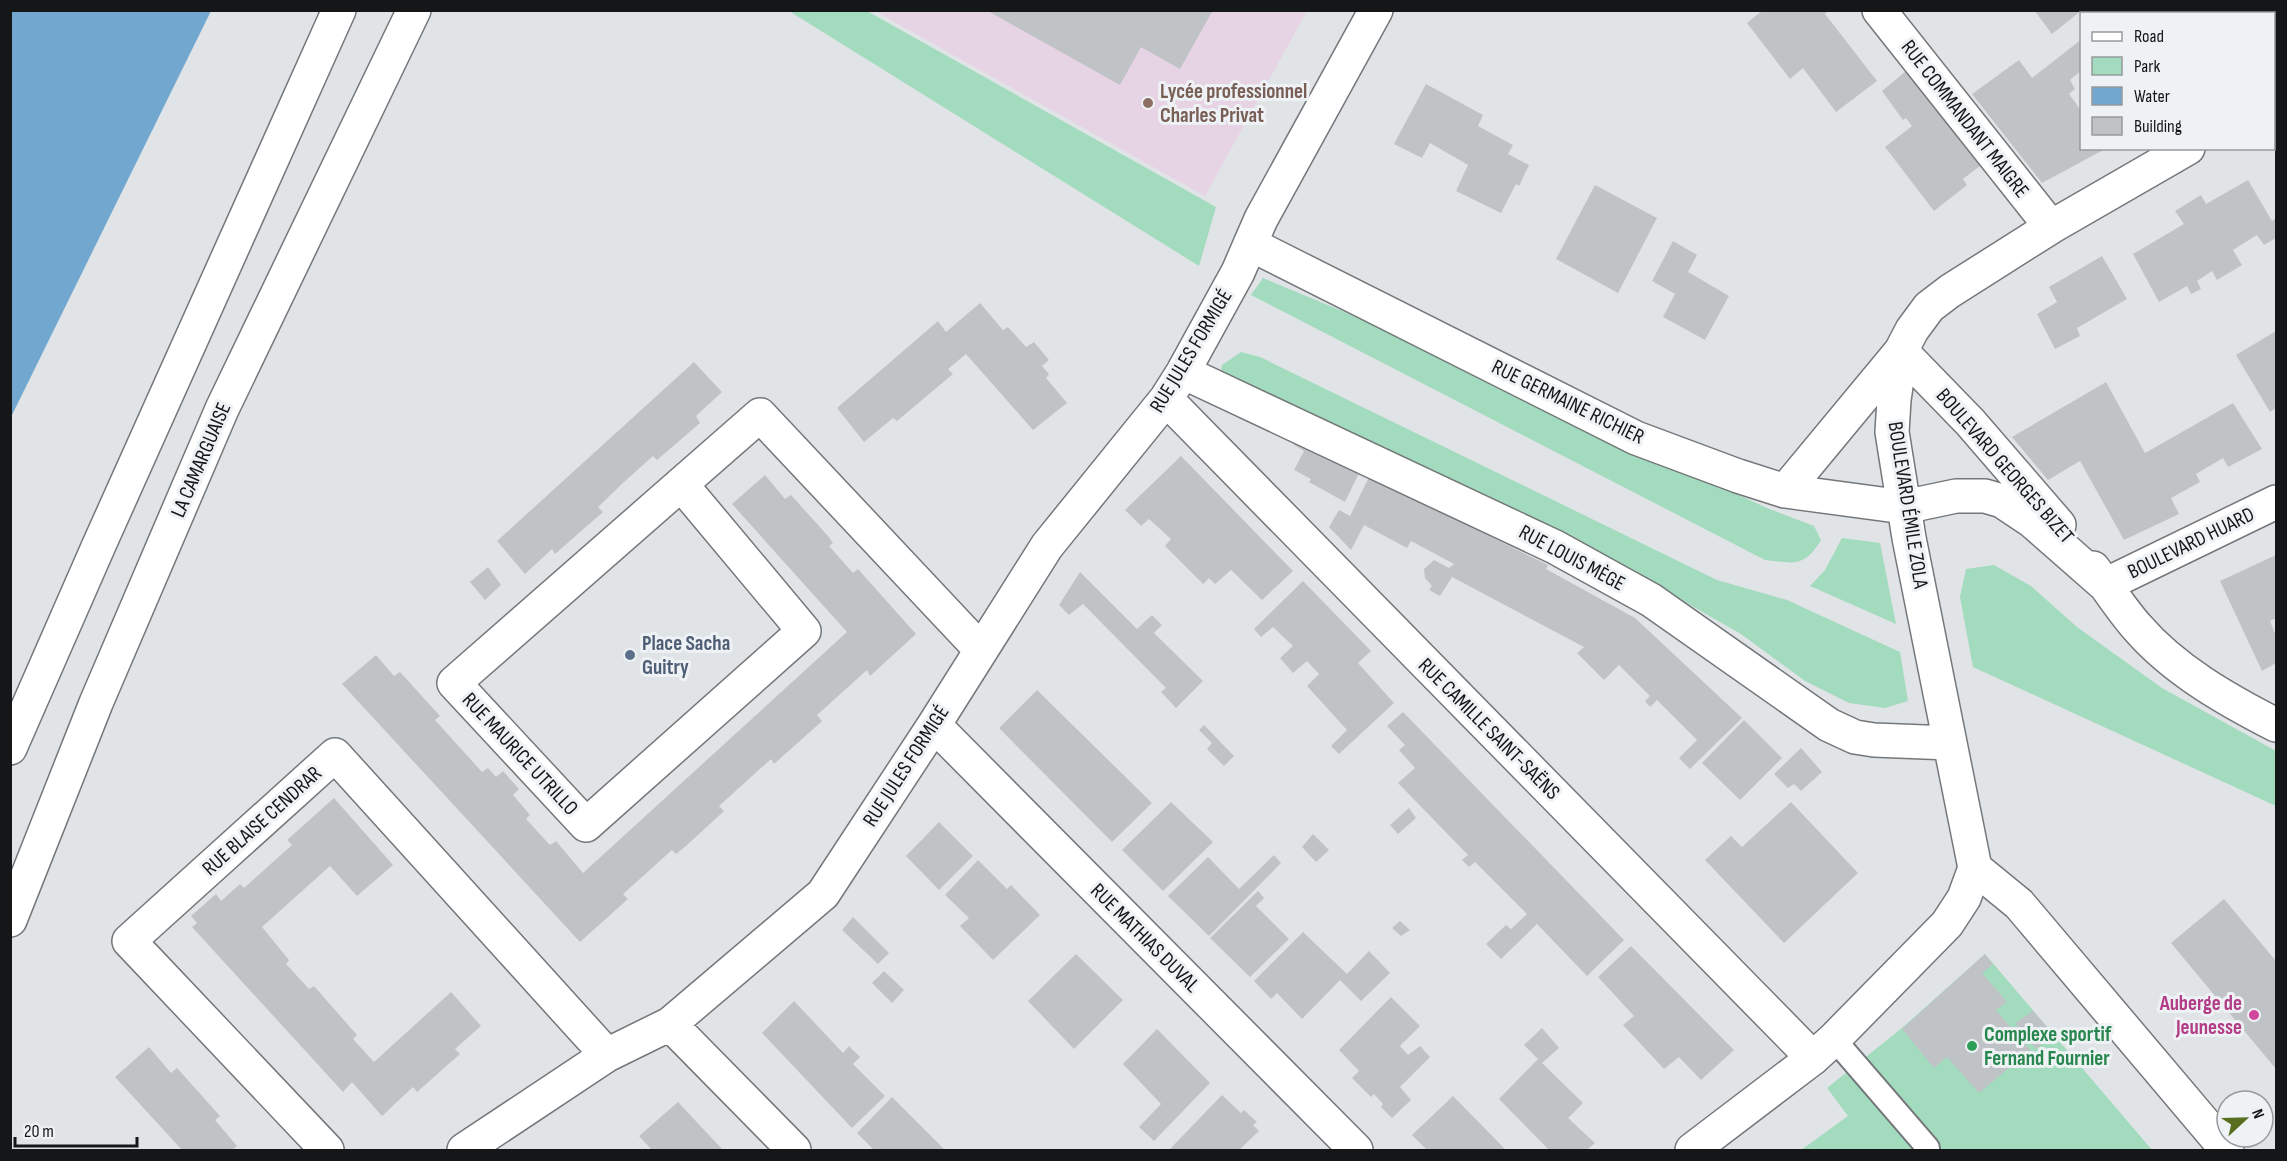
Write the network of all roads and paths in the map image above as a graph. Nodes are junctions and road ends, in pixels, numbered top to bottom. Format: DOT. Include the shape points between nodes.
graph roads {
  1 [pos="339,10"];
  2 [pos="414,10"];
  3 [pos="1376,10"];
  4 [pos="1879,10"];
  5 [pos="2185,150"];
  6 [pos="2051,227"];
  7 [pos="1244,258"];
  8 [pos="1901,351"];
  9 [pos="1183,372"];
  10 [pos="1166,399"];
  11 [pos="681,484"];
  12 [pos="1785,491"];
  13 [pos="2277,502"];
  14 [pos="1904,507"];
  15 [pos="2105,585"];
  16 [pos="981,650"];
  17 [pos="2277,724"];
  18 [pos="934,725"];
  19 [pos="1950,743"];
  20 [pos="10,748"];
  21 [pos="1975,868"];
  22 [pos="10,920"];
  23 [pos="670,1024"];
  24 [pos="1824,1049"];
  25 [pos="607,1055"];
  26 [pos="327,1150"];
  27 [pos="464,1150"];
  28 [pos="794,1150"];
  29 [pos="1356,1150"];
  30 [pos="1692,1150"];
  31 [pos="1925,1150"];
  32 [pos="2227,1150"];
  1 -- 20 [label="main road"];
  2 -- 22 [label="main road, LA CAMARGUAISE" via="222,409 96,703"];
  3 -- 7 [label="main road, RUE JULES FORMIGÉ" via="1261,219"];
  4 -- 6 [label="main road, RUE COMMANDANT MAIGRE"];
  5 -- 6 [label="main road, BOULEVARD ÉMILE ZOLA"];
  6 -- 8 [label="main road, BOULEVARD ÉMILE ZOLA" via="1929,307"];
  7 -- 9 [label="main road, RUE JULES FORMIGÉ"];
  7 -- 12 [label="main road, RUE GERMAINE RICHIER" via="1636,438"];
  8 -- 12 [label="main road"];
  8 -- 14 [label="main road, BOULEVARD ÉMILE ZOLA" via="1893,432"];
  8 -- 15 [label="main road, BOULEVARD GEORGES BIZET" via="1978,430"];
  9 -- 10 [label="main road, RUE JULES FORMIGÉ"];
  9 -- 19 [label="main road, RUE LOUIS MÈGE" via="1555,547 1651,600 1829,725 1874,740"];
  10 -- 16 [label="main road, RUE JULES FORMIGÉ" via="1047,546"];
  10 -- 24 [label="main road, RUE CAMILLE SAINT-SAËNS"];
  11 -- 11 [label="main road, RUE MAURICE UTRILLO" via="804,631 586,825 454,683"];
  11 -- 16 [label="main road, RUE MAURICE UTRILLO" via="760,415"];
  12 -- 14 [label="main road, RUE GERMAINE RICHIER"];
  13 -- 15 [label="main road, BOULEVARD HUARD"];
  14 -- 15 [label="main road, BOULEVARD GEORGES BIZET" via="1956,496 1985,496 2002,501 2032,521"];
  14 -- 19 [label="main road, BOULEVARD ÉMILE ZOLA"];
  15 -- 17 [label="main road, BOULEVARD GEORGES BIZET" via="2137,628 2159,649 2213,692"];
  16 -- 18 [label="main road, RUE JULES FORMIGÉ"];
  18 -- 23 [label="main road, RUE JULES FORMIGÉ" via="823,894"];
  18 -- 29 [label="main road, RUE MATHIAS DUVAL"];
  19 -- 21 [label="main road, BOULEVARD ÉMILE ZOLA"];
  21 -- 24 [label="main road" via="1964,898 1947,924"];
  21 -- 32 [label="main road" via="2019,904"];
  23 -- 25 [label="main road, RUE JULES FORMIGÉ"];
  23 -- 28 [label="main road"];
  24 -- 30 [label="main road"];
  24 -- 31 [label="lane" via="1928,1148"];
  25 -- 26 [label="main road, RUE BLAISE CENDRAR" via="334,755 129,941"];
  25 -- 27 [label="main road, RUE JULES FORMIGÉ"];
}
